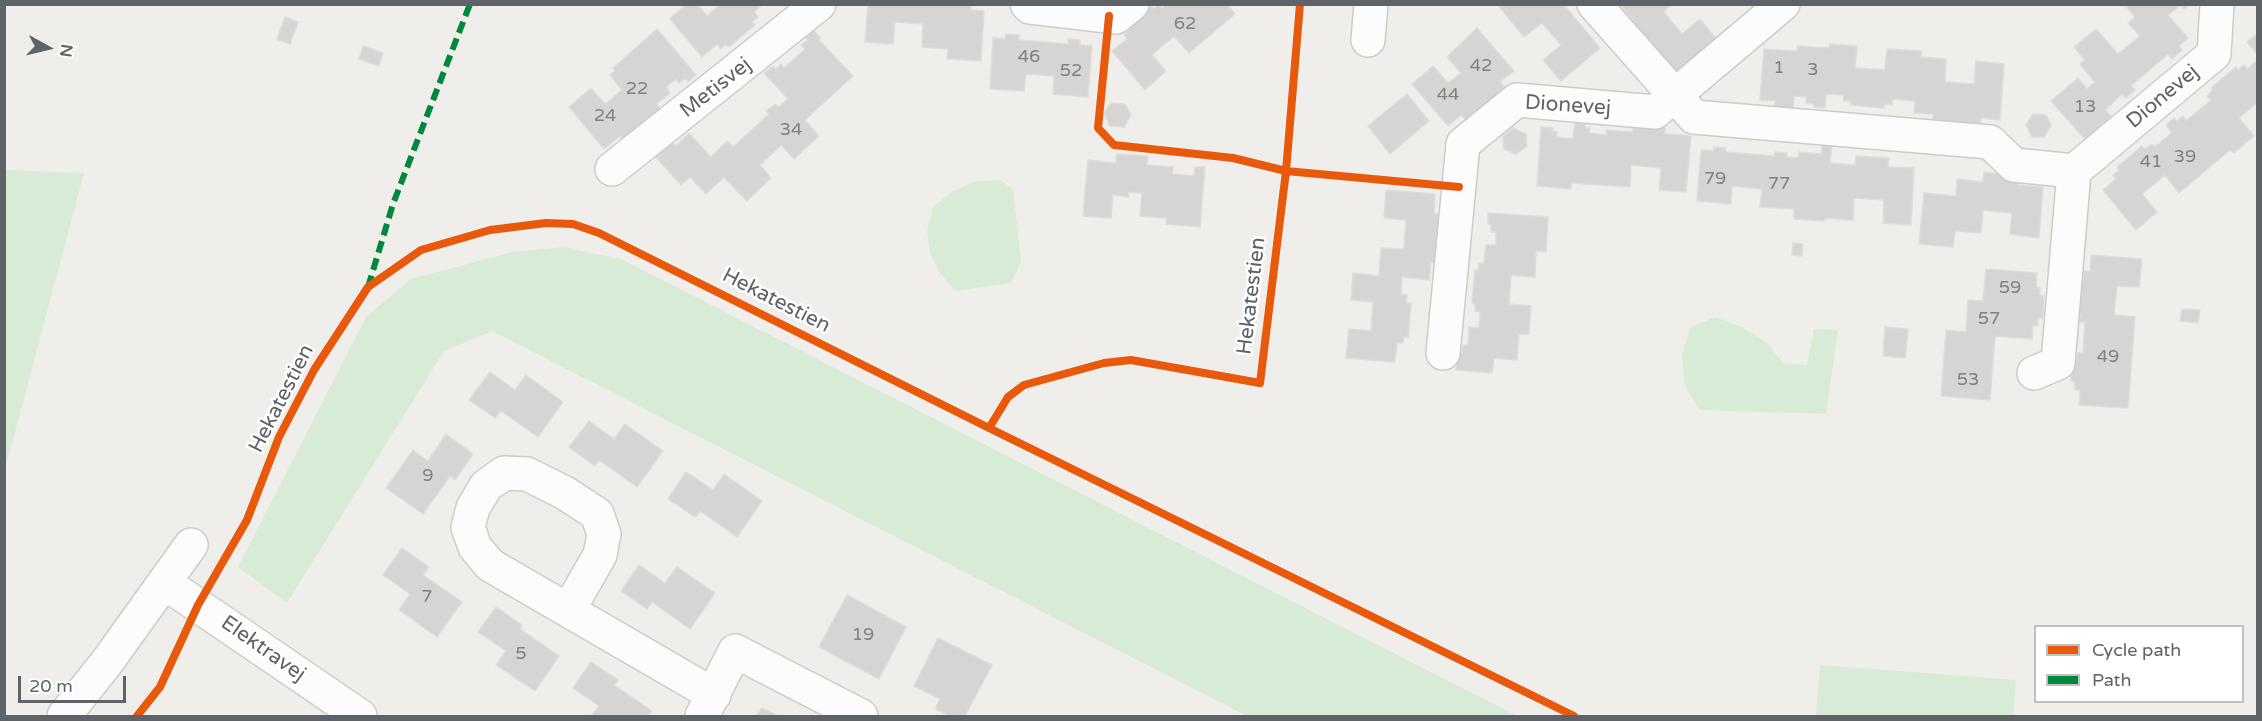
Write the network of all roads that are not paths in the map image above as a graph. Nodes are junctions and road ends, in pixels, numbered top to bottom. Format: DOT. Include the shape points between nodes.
graph roads {
  1 [pos="819,4"];
  2 [pos="1027,4"];
  3 [pos="1132,4"];
  4 [pos="1371,4"];
  5 [pos="1594,4"];
  6 [pos="1783,4"];
  7 [pos="2217,4"];
  8 [pos="1368,40"];
  9 [pos="1675,94"];
  10 [pos="612,170"];
  11 [pos="2074,171"];
  12 [pos="1443,353"];
  13 [pos="2034,373"];
  14 [pos="191,545"];
  15 [pos="165,583"];
  16 [pos="569,609"];
  17 [pos="708,706"];
  18 [pos="64,717"];
  19 [pos="360,717"];
  20 [pos="861,717"];
  1 -- 10 [label="street, Metisvej"];
  2 -- 3 [label="street" via="1116,17"];
  4 -- 8 [label="street"];
  5 -- 9 [label="street"];
  6 -- 9 [label="street, Dionevej"];
  7 -- 11 [label="street, Dionevej" via="2214,54"];
  9 -- 11 [label="street" via="1694,117 1990,142 2014,165"];
  9 -- 12 [label="street, Dionevej" via="1655,112 1517,100 1464,144"];
  11 -- 13 [label="street" via="2058,363"];
  14 -- 15 [label="street"];
  15 -- 18 [label="street"];
  15 -- 19 [label="street, Elektravej"];
  16 -- 17 [label="street"];
  17 -- 20 [label="street" via="735,651"];
}
